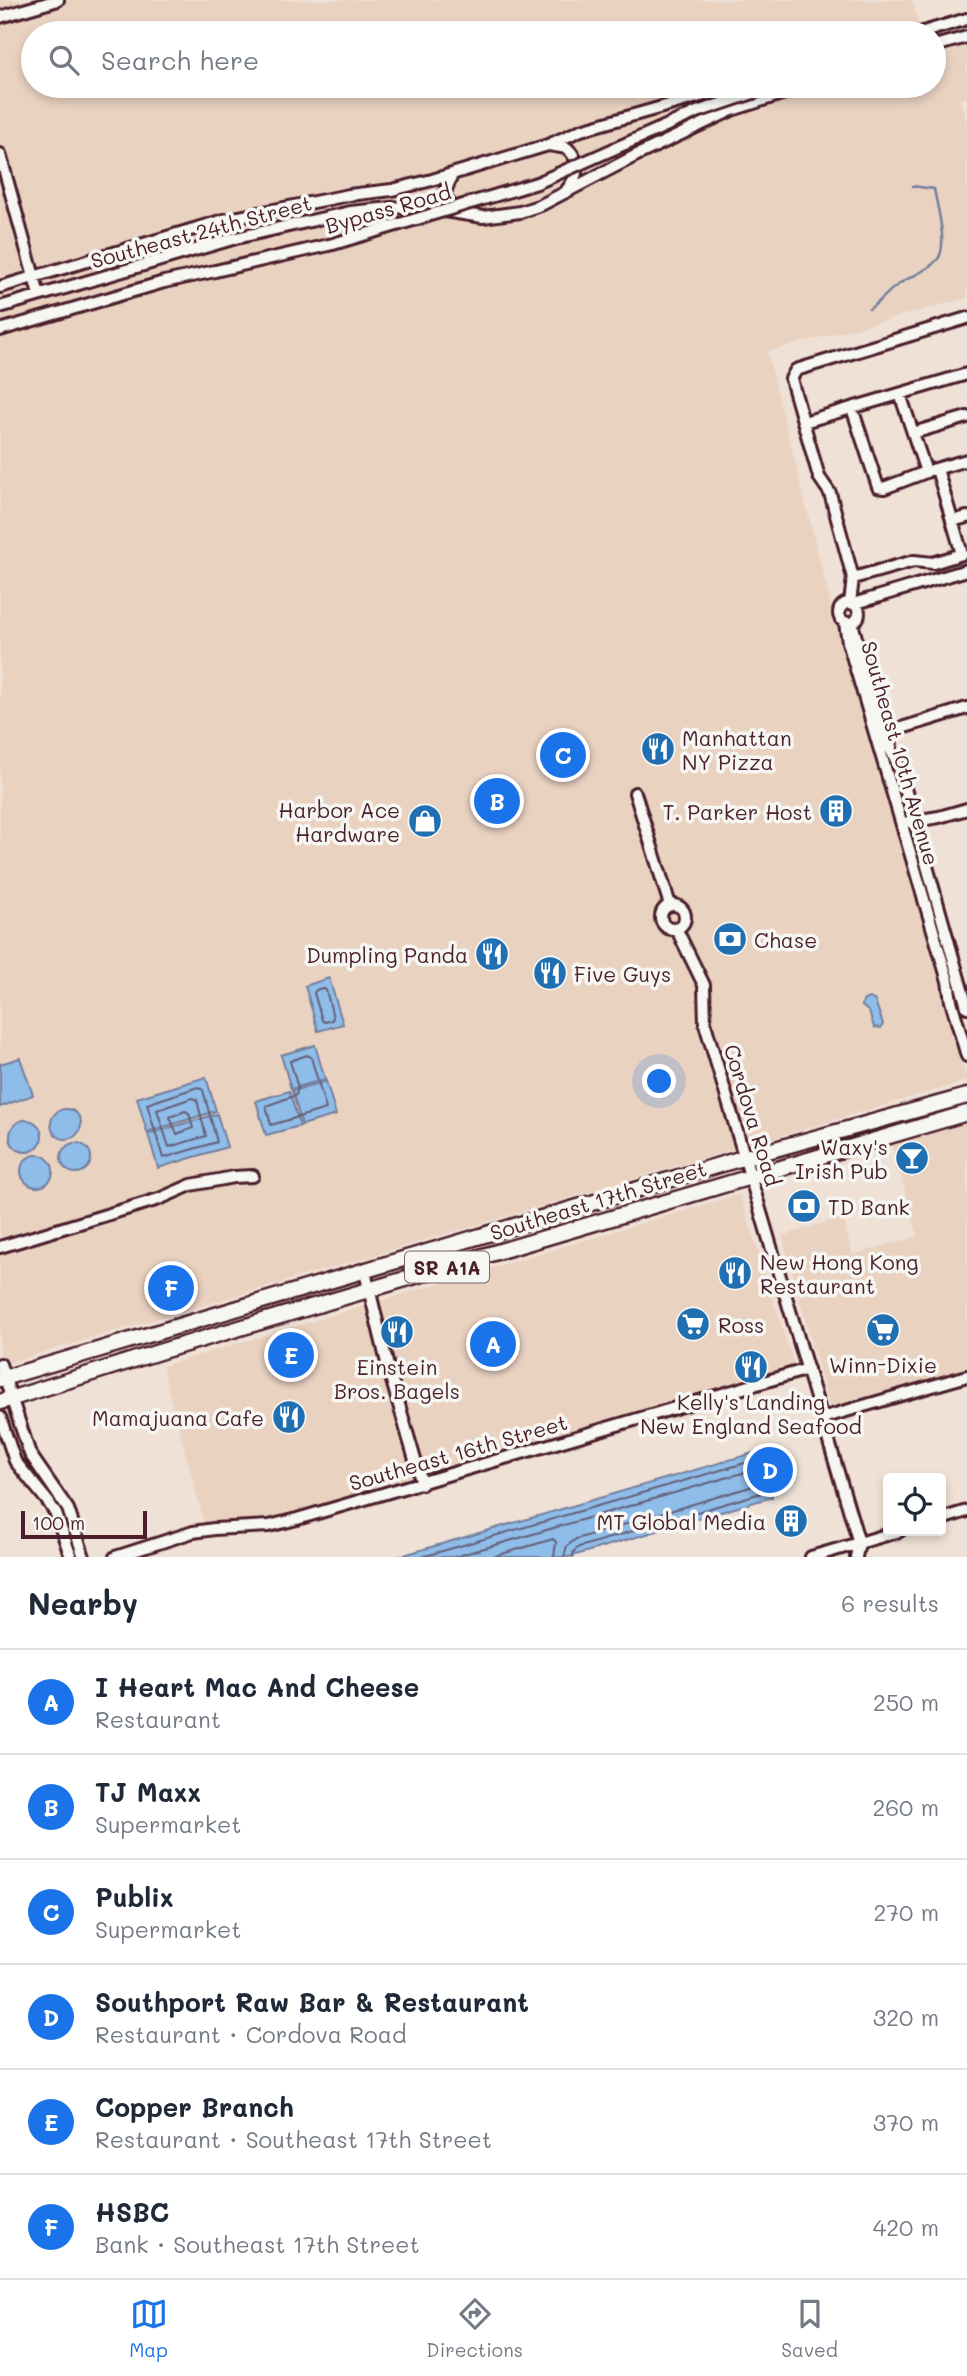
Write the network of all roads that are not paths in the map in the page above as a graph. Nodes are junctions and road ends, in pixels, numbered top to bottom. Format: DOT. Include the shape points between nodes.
graph roads {
  1 [pos="58,0"];
  2 [pos="0,17"];
  3 [pos="965,20"];
  4 [pos="946,26"];
  5 [pos="967,37"];
  6 [pos="946,43"];
  7 [pos="694,98"];
  8 [pos="738,98"];
  9 [pos="770,98"];
  10 [pos="548,145"];
  11 [pos="0,154"];
  12 [pos="452,175"];
  13 [pos="4,182"];
  14 [pos="565,193"];
  15 [pos="312,202"];
  16 [pos="265,212"];
  17 [pos="456,214"];
  18 [pos="294,224"];
  19 [pos="245,236"];
  20 [pos="113,253"];
  21 [pos="118,271"];
  22 [pos="34,277"];
  23 [pos="0,287"];
  24 [pos="39,295"];
  25 [pos="0,307"];
  26 [pos="967,318"];
  27 [pos="0,330"];
  28 [pos="967,374"];
  29 [pos="900,394"];
  30 [pos="852,408"];
  31 [pos="967,417"];
  32 [pos="804,422"];
  33 [pos="913,433"];
  34 [pos="967,460"];
  35 [pos="931,471"];
  36 [pos="967,517"];
  37 [pos="952,521"];
  38 [pos="967,570"];
  39 [pos="853,578"];
  40 [pos="851,604"];
  41 [pos="849,623"];
  42 [pos="967,708"];
  43 [pos="891,754"];
  44 [pos="635,793"];
  45 [pos="967,809"];
  46 [pos="915,821"];
  47 [pos="902,823"];
  48 [pos="932,880"];
  49 [pos="919,883"];
  50 [pos="670,905"];
  51 [pos="676,928"];
  52 [pos="967,1007"];
  53 [pos="967,1056"];
  54 [pos="967,1096"];
  55 [pos="967,1113"];
  56 [pos="746,1157"];
  57 [pos="253,1176"];
  58 [pos="751,1177"];
  59 [pos="611,1198"];
  60 [pos="587,1205"];
  61 [pos="587,1225"];
  62 [pos="561,1233"];
  63 [pos="0,1247"];
  64 [pos="365,1272"];
  65 [pos="368,1290"];
  66 [pos="182,1326"];
  67 [pos="139,1358"];
  68 [pos="808,1369"];
  69 [pos="1,1374"];
  70 [pos="967,1376"];
  71 [pos="5,1401"];
  72 [pos="0,1417"];
  73 [pos="822,1418"];
  74 [pos="22,1434"];
  75 [pos="4,1439"];
  76 [pos="422,1484"];
  77 [pos="967,1511"];
  78 [pos="946,1517"];
  79 [pos="883,1536"];
  80 [pos="859,1543"];
  81 [pos="71,1557"];
  82 [pos="85,1557"];
  83 [pos="116,1557"];
  84 [pos="811,1557"];
  85 [pos="856,1557"];
  1 -- 2 [label="street"];
  3 -- 4 [label="street"];
  5 -- 6 [label="street"];
  7 -- 10 [label="street, Southeast 24th Street" via="581,130"];
  8 -- 27 [label="street, Bypass Road, bridge" via="537,183 333,244 164,282"];
  9 -- 14 [label="street, Southeast 24th Street" via="732,110"];
  10 -- 12 [label="street, Southeast 24th Street"];
  10 -- 14 [label="street" via="567,148 575,158 578,171"];
  11 -- 13 [label="street"];
  12 -- 15 [label="street, Southeast 24th Street"];
  12 -- 17 [label="street" via="444,195"];
  13 -- 22 [label="street"];
  14 -- 17 [label="street, Southeast 24th Street" via="502,216"];
  15 -- 16 [label="street, Southeast 24th Street"];
  15 -- 18 [label="street" via="289,214 287,218"];
  16 -- 19 [label="street" via="258,226"];
  16 -- 20 [label="street, Southeast 24th Street"];
  17 -- 18 [label="street, Southeast 24th Street" via="402,206"];
  18 -- 19 [label="street, Southeast 24th Street"];
  19 -- 21 [label="street, Southeast 24th Street"];
  20 -- 21 [label="street"];
  20 -- 22 [label="street, Southeast 24th Street"];
  21 -- 24 [label="street, Southeast 24th Street"];
  22 -- 23 [label="street, Southeast 24th Street"];
  22 -- 24 [label="street"];
  24 -- 25 [label="street, Southeast 24th Street"];
  26 -- 32 [label="street, Southeast 10th Avenue" via="796,370 791,379"];
  28 -- 29 [label="street"];
  29 -- 30 [label="street"];
  29 -- 33 [label="street"];
  30 -- 32 [label="street"];
  30 -- 35 [label="street" via="878,487"];
  31 -- 33 [label="street"];
  32 -- 39 [label="street, Southeast 10th Avenue" via="819,477 830,493"];
  33 -- 35 [label="street"];
  34 -- 35 [label="street"];
  35 -- 37 [label="street"];
  36 -- 37 [label="street"];
  37 -- 39 [label="street" via="962,554"];
  38 -- 40 [label="street"];
  39 -- 40 [label="street, Southeast 10th Avenue"];
  40 -- 41 [label="street, Southeast 10th Avenue" via="859,613"];
  40 -- 41 [label="street, Southeast 10th Avenue" via="838,612 840,619"];
  41 -- 43 [label="street, Southeast 10th Avenue"];
  41 -- 47 [label="street, Southeast 10th Avenue" via="848,642"];
  42 -- 43 [label="street" via="895,730 890,735"];
  43 -- 46 [label="street, Southeast 10th Avenue"];
  44 -- 50 [label="street"];
  45 -- 46 [label="street"];
  46 -- 47 [label="street"];
  46 -- 48 [label="street, Southeast 10th Avenue"];
  47 -- 49 [label="street, Southeast 10th Avenue"];
  48 -- 49 [label="street"];
  48 -- 52 [label="street, Southeast 10th Avenue"];
  49 -- 53 [label="street, Southeast 10th Avenue"];
  50 -- 51 [label="street" via="662,920 667,927"];
  50 -- 51 [label="street" via="679,906 685,914 684,923"];
  51 -- 56 [label="street, Cordova Road" via="704,985 705,1024"];
  54 -- 56 [label="main road, Southeast 17th Street / SR A1A"];
  55 -- 58 [label="main road, Southeast 17th Street / SR A1A"];
  56 -- 58 [label="street, Cordova Road"];
  56 -- 59 [label="main road, Southeast 17th Street / SR A1A"];
  57 -- 63 [label="street" via="191,1185"];
  58 -- 61 [label="main road, Southeast 17th Street / SR A1A"];
  58 -- 68 [label="street, Cordova Road"];
  59 -- 60 [label="main road, Southeast 17th Street / SR A1A"];
  59 -- 61 [label="main road"];
  60 -- 62 [label="main road" via="583,1219"];
  60 -- 64 [label="main road, Southeast 17th Street / SR A1A"];
  61 -- 62 [label="main road, Southeast 17th Street / SR A1A"];
  62 -- 65 [label="main road, Southeast 17th Street / SR A1A"];
  64 -- 65 [label="street"];
  64 -- 66 [label="main road, Southeast 17th Street / SR A1A"];
  65 -- 67 [label="main road, Southeast 17th Street / SR A1A"];
  65 -- 76 [label="street"];
  66 -- 67 [label="main road" via="144,1348"];
  66 -- 69 [label="main road, Southeast 17th Street / SR A1A"];
  67 -- 71 [label="main road, Southeast 17th Street / SR A1A"];
  68 -- 73 [label="street, Cordova Road"];
  68 -- 76 [label="street, Southeast 16th Street"];
  69 -- 71 [label="street"];
  70 -- 73 [label="street"];
  71 -- 74 [label="street"];
  72 -- 75 [label="street"];
  73 -- 80 [label="street, Cordova Road"];
  74 -- 75 [label="street"];
  74 -- 82 [label="street" via="34,1461 68,1509"];
  75 -- 81 [label="street" via="56,1514"];
  76 -- 83 [label="street, Southeast 16th Street" via="269,1526 193,1532"];
  77 -- 78 [label="street"];
  79 -- 80 [label="street"];
  80 -- 84 [label="street"];
  80 -- 85 [label="street, Cordova Road"];
}
